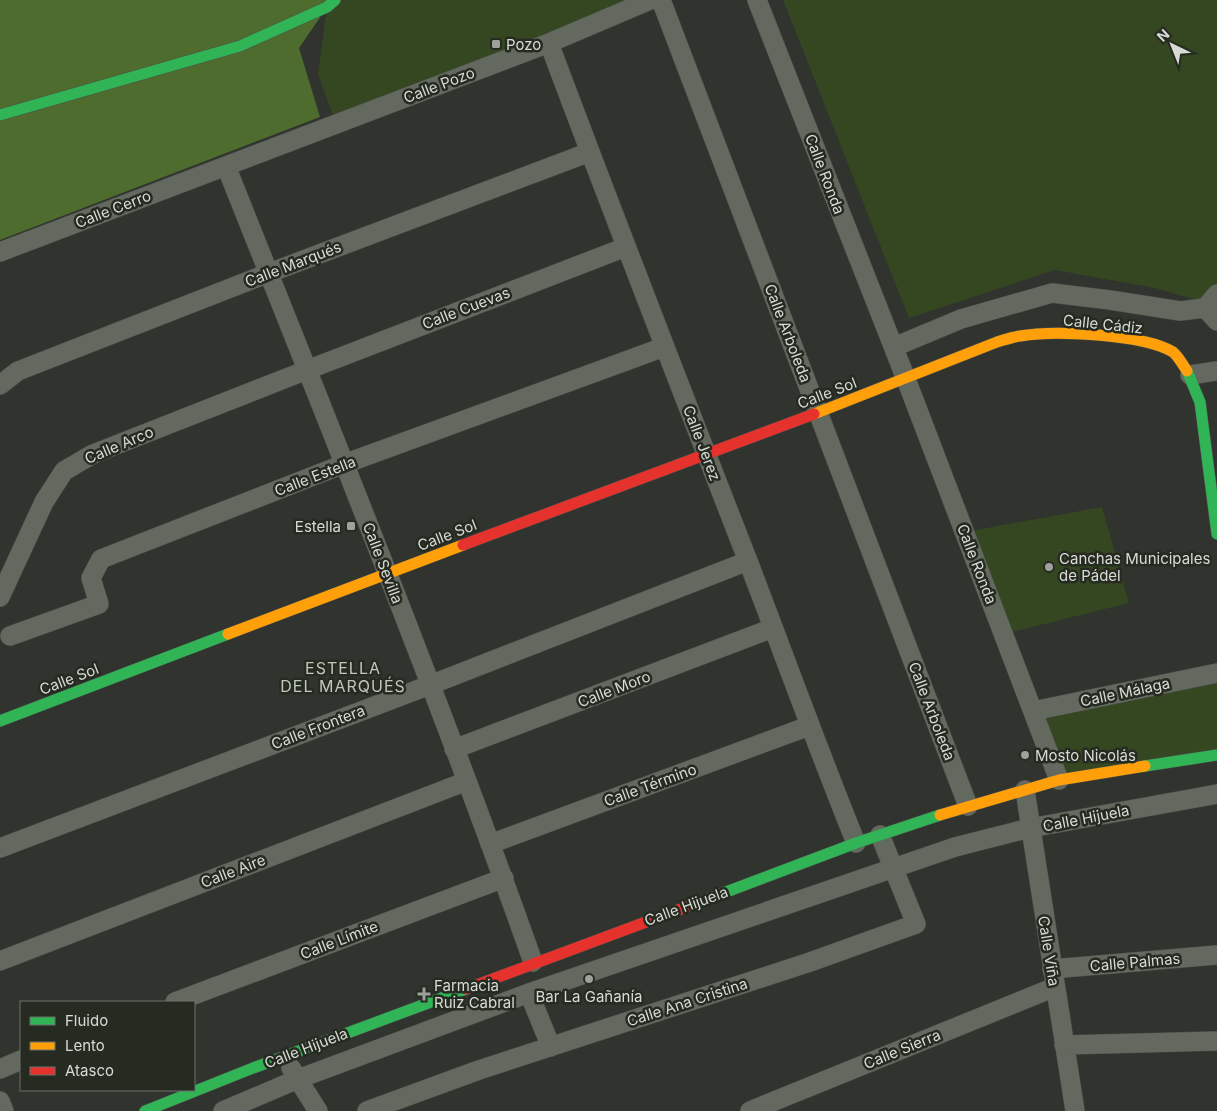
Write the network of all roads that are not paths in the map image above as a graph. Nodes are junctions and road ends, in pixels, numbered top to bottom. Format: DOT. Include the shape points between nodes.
graph roads {
  1 [pos="335,0"];
  2 [pos="650,0"];
  3 [pos="661,0"];
  4 [pos="757,0"];
  5 [pos="549,43"];
  6 [pos="0,115"];
  7 [pos="590,152"];
  8 [pos="226,166"];
  9 [pos="626,247"];
  10 [pos="0,252"];
  11 [pos="269,273"];
  12 [pos="1217,294"];
  13 [pos="1211,314"];
  14 [pos="664,347"];
  15 [pos="894,347"];
  16 [pos="306,370"];
  17 [pos="1217,371"];
  18 [pos="1190,375"];
  19 [pos="906,379"];
  20 [pos="0,384"];
  21 [pos="818,412"];
  22 [pos="1211,439"];
  23 [pos="705,453"];
  24 [pos="344,464"];
  25 [pos="1217,529"];
  26 [pos="748,561"];
  27 [pos="387,574"];
  28 [pos="0,597"];
  29 [pos="773,628"];
  30 [pos="10,636"];
  31 [pos="1217,673"];
  32 [pos="430,685"];
  33 [pos="1033,711"];
  34 [pos="0,721"];
  35 [pos="809,726"];
  36 [pos="454,749"];
  37 [pos="1217,755"];
  38 [pos="1059,780"];
  39 [pos="467,782"];
  40 [pos="1025,790"];
  41 [pos="1217,794"];
  42 [pos="968,806"];
  43 [pos="1030,828"];
  44 [pos="880,835"];
  45 [pos="856,843"];
  46 [pos="490,844"];
  47 [pos="0,848"];
  48 [pos="894,869"];
  49 [pos="504,878"];
  50 [pos="1217,956"];
  51 [pos="0,961"];
  52 [pos="534,962"];
  53 [pos="1054,978"];
  54 [pos="529,993"];
  55 [pos="178,1001"];
  56 [pos="1217,1041"];
  57 [pos="1064,1045"];
  58 [pos="551,1047"];
  59 [pos="284,1056"];
  60 [pos="20,1060"];
  61 [pos="0,1068"];
  62 [pos="298,1079"];
  63 [pos="0,1101"];
  64 [pos="169,1106"];
  65 [pos="4,1111"];
  66 [pos="145,1111"];
  67 [pos="223,1111"];
  68 [pos="318,1111"];
  69 [pos="367,1111"];
  70 [pos="750,1111"];
  71 [pos="1075,1111"];
  1 -- 6 [label="street" via="327,7 240,46"];
  2 -- 5 [label="street, Calle Pozo"];
  3 -- 21 [label="street, Calle Arboleda"];
  4 -- 15 [label="street, Calle Ronda"];
  5 -- 7 [label="street, Calle Jerez"];
  5 -- 8 [label="street, Calle Pozo"];
  7 -- 9 [label="street, Calle Jerez"];
  7 -- 11 [label="street, Calle Marqués"];
  8 -- 10 [label="street, Calle Cerro"];
  8 -- 11 [label="street, Calle Sevilla"];
  9 -- 14 [label="street, Calle Jerez"];
  9 -- 16 [label="street, Calle Cuevas"];
  11 -- 16 [label="street, Calle Sevilla"];
  11 -- 20 [label="street, Calle Marqués" via="18,371"];
  12 -- 13 [label="street"];
  13 -- 15 [label="street" via="1052,293 960,319"];
  14 -- 23 [label="street, Calle Jerez"];
  14 -- 24 [label="street, Calle Estella"];
  15 -- 19 [label="street, Calle Ronda"];
  16 -- 24 [label="street, Calle Sevilla"];
  16 -- 28 [label="street, Calle Arco" via="94,454 64,471 44,502"];
  17 -- 18 [label="street"];
  18 -- 19 [label="street, Calle Cádiz" via="1174,353 1150,343 1110,336 1051,334 1020,336 997,342"];
  18 -- 22 [label="street, Calle Cádiz"];
  19 -- 21 [label="street, Calle Sol"];
  19 -- 33 [label="street, Calle Ronda"];
  21 -- 23 [label="street, Calle Sol"];
  21 -- 42 [label="street, Calle Arboleda"];
  22 -- 25 [label="street, Calle Cádiz"];
  23 -- 26 [label="street, Calle Jerez"];
  23 -- 27 [label="street, Calle Sol"];
  24 -- 27 [label="street, Calle Sevilla"];
  24 -- 30 [label="street, Calle Estella" via="101,559 91,578 100,604"];
  26 -- 29 [label="street, Calle Jerez"];
  26 -- 32 [label="street, Calle Frontera"];
  27 -- 32 [label="street, Calle Sevilla"];
  27 -- 34 [label="street, Calle Sol"];
  29 -- 35 [label="street, Calle Jerez"];
  29 -- 36 [label="street, Calle Moro"];
  31 -- 33 [label="street, Calle Málaga"];
  32 -- 36 [label="street, Calle Sevilla"];
  32 -- 47 [label="street, Calle Frontera"];
  33 -- 38 [label="street, Calle Ronda"];
  35 -- 45 [label="street, Calle Jerez"];
  35 -- 46 [label="street, Calle Término"];
  36 -- 39 [label="street, Calle Sevilla"];
  37 -- 38 [label="street, Calle Hijuela"];
  38 -- 40 [label="street, Calle Hijuela"];
  39 -- 46 [label="street, Calle Sevilla"];
  39 -- 51 [label="street, Calle Aire"];
  40 -- 42 [label="street, Calle Hijuela"];
  40 -- 43 [label="street, Calle Viña"];
  41 -- 43 [label="street, Calle Hijuela"];
  42 -- 44 [label="street, Calle Hijuela"];
  43 -- 48 [label="street, Calle Hijuela" via="955,847"];
  43 -- 53 [label="street, Calle Viña"];
  44 -- 45 [label="street, Calle Hijuela"];
  44 -- 48 [label="street, Calle Ana Cristina"];
  45 -- 52 [label="street, Calle Hijuela"];
  46 -- 49 [label="street, Calle Sevilla"];
  48 -- 54 [label="street, Calle Hijuela"];
  48 -- 58 [label="street, Calle Ana Cristina" via="916,924"];
  49 -- 52 [label="street, Calle Sevilla"];
  49 -- 55 [label="street, Calle Límite"];
  50 -- 53 [label="street, Calle Palmas"];
  52 -- 59 [label="street, Calle Hijuela"];
  53 -- 57 [label="street, Calle Viña"];
  53 -- 70 [label="street, Calle Sierra"];
  54 -- 58 [label="street"];
  54 -- 62 [label="street, Calle Hijuela"];
  56 -- 57 [label="street"];
  57 -- 71 [label="street, Calle Viña"];
  58 -- 69 [label="street, Calle Ana Cristina"];
  59 -- 62 [label="street"];
  59 -- 64 [label="street, Calle Hijuela"];
  60 -- 61 [label="street"];
  62 -- 67 [label="street, Calle Hijuela"];
  62 -- 68 [label="street"];
  63 -- 65 [label="street"];
  64 -- 66 [label="street, Calle Hijuela"];
}
